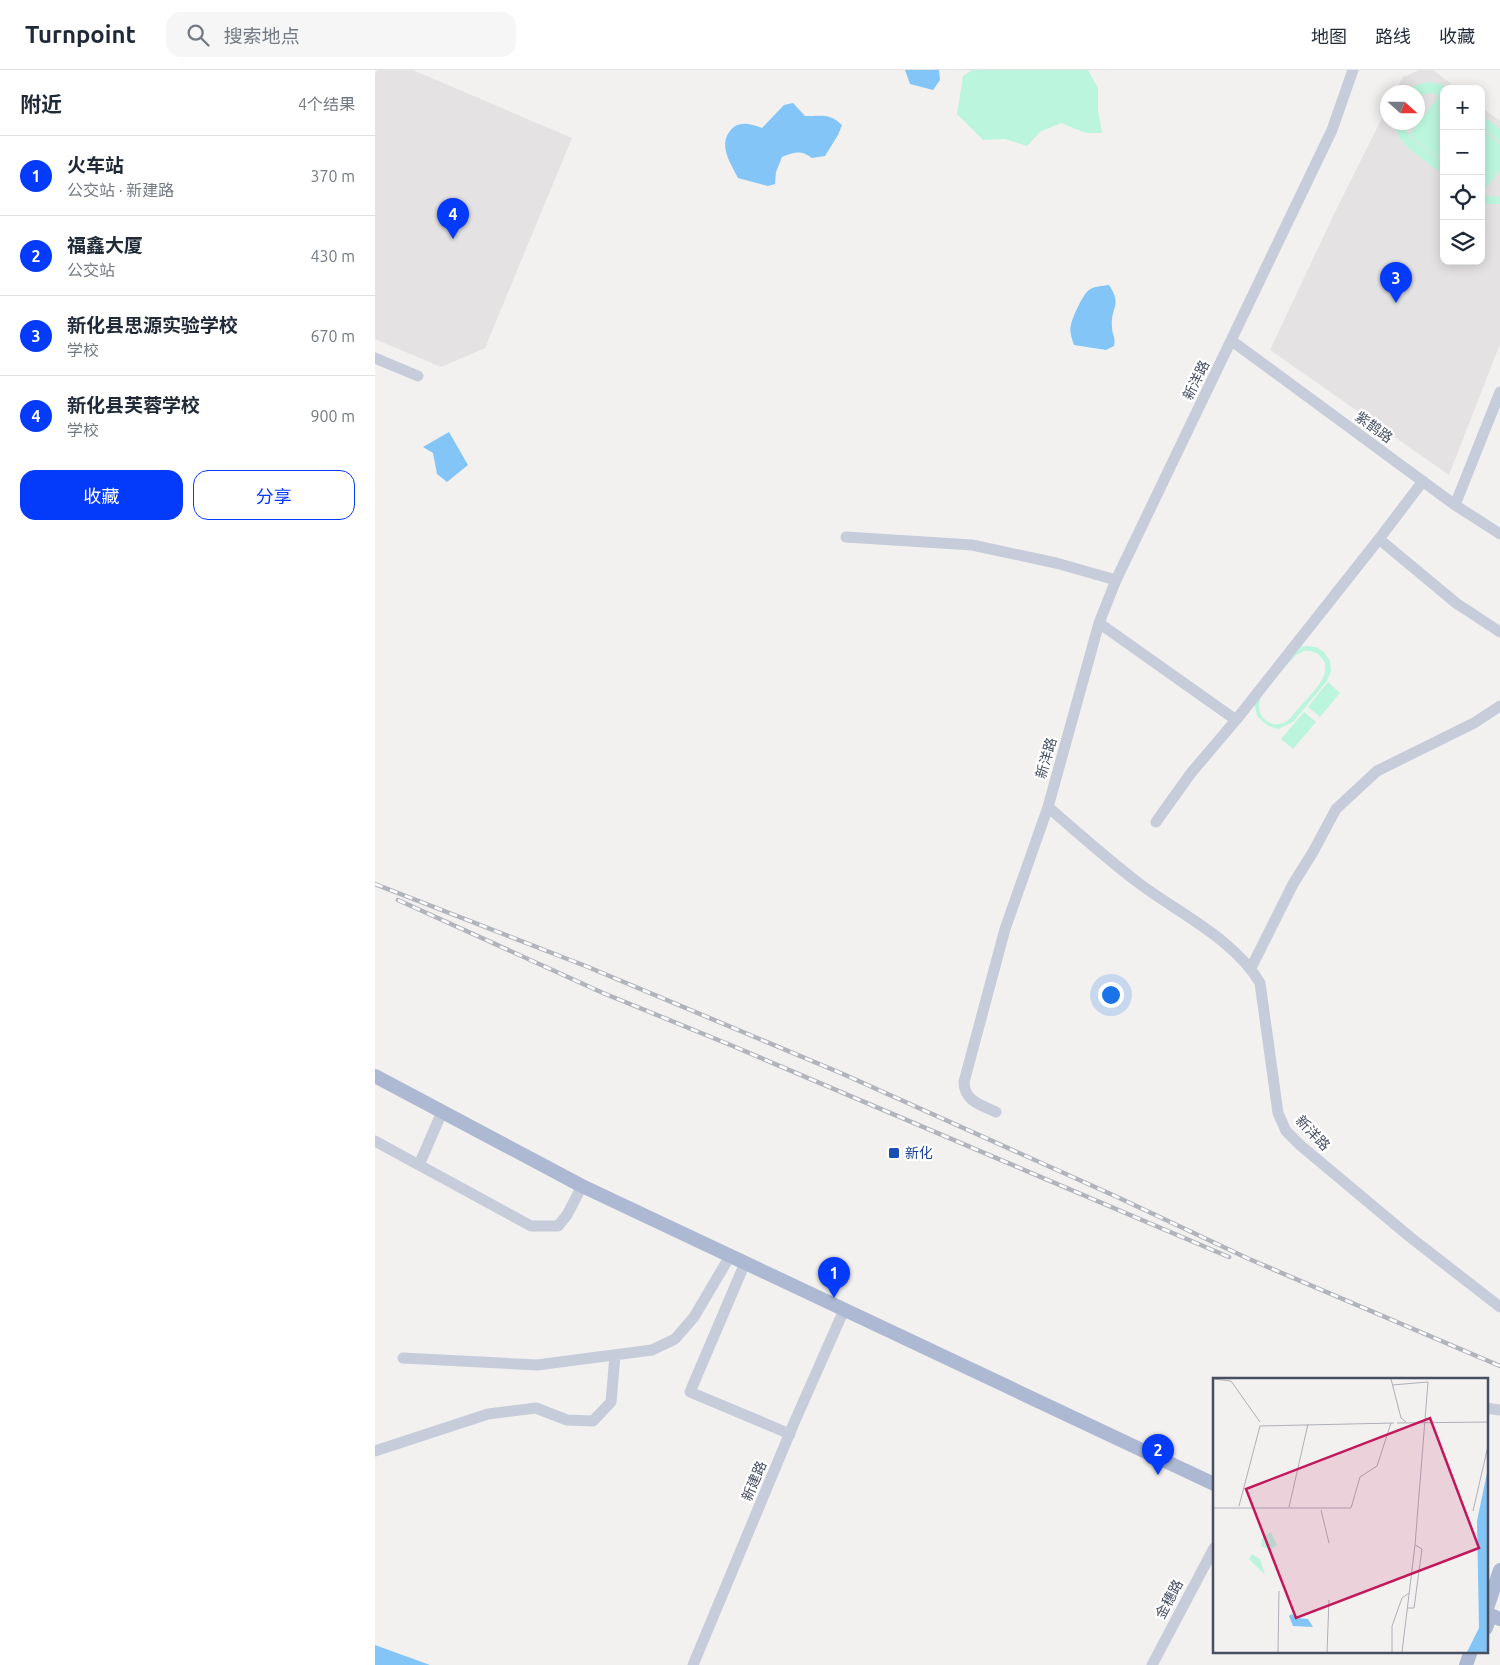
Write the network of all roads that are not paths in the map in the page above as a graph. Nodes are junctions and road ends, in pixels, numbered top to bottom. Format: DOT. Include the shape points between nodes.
graph roads {
  1 [pos="1353,70"];
  2 [pos="1232,341"];
  3 [pos="375,358"];
  4 [pos="418,376"];
  5 [pos="1500,392"];
  6 [pos="1423,481"];
  7 [pos="1455,505"];
  8 [pos="1500,534"];
  9 [pos="846,538"];
  10 [pos="1379,539"];
  11 [pos="1116,580"];
  12 [pos="1099,623"];
  13 [pos="1500,632"];
  14 [pos="1500,706"];
  15 [pos="1236,720"];
  16 [pos="1048,807"];
  17 [pos="1156,822"];
  18 [pos="1251,968"];
  19 [pos="375,1076"];
  20 [pos="442,1112"];
  21 [pos="996,1112"];
  22 [pos="375,1141"];
  23 [pos="419,1165"];
  24 [pos="582,1186"];
  25 [pos="730,1256"];
  26 [pos="745,1263"];
  27 [pos="1500,1307"];
  28 [pos="844,1310"];
  29 [pos="615,1355"];
  30 [pos="403,1358"];
  31 [pos="1487,1408"];
  32 [pos="1500,1410"];
  33 [pos="790,1434"];
  34 [pos="375,1451"];
  35 [pos="1213,1484"];
  36 [pos="1213,1550"];
  37 [pos="1500,1570"];
  38 [pos="1490,1617"];
  39 [pos="1471,1652"];
  40 [pos="1478,1652"];
  41 [pos="693,1665"];
  42 [pos="1152,1665"];
  43 [pos="1466,1665"];
  44 [pos="1473,1665"];
  1 -- 2 [label="street, 新洋路" via="1332,130"];
  2 -- 6 [label="street, 紫鹊路"];
  2 -- 11 [label="street, 新洋路"];
  3 -- 4 [label="street"];
  5 -- 7 [label="street"];
  6 -- 7 [label="street, 紫鹊路"];
  6 -- 10 [label="street"];
  7 -- 8 [label="street, 紫鹊路"];
  9 -- 11 [label="street" via="972,546 1056,563"];
  10 -- 13 [label="street" via="1456,603"];
  10 -- 15 [label="street"];
  11 -- 12 [label="street, 新洋路"];
  12 -- 15 [label="street"];
  12 -- 16 [label="street, 新洋路"];
  14 -- 18 [label="street" via="1474,723 1377,771 1336,809 1293,884"];
  15 -- 17 [label="street" via="1191,773"];
  16 -- 18 [label="street, 新洋路" via="1136,882 1211,933"];
  16 -- 21 [label="street" via="1005,930 964,1082 964,1090 970,1099"];
  18 -- 27 [label="street, 新洋路" via="1260,983 1278,1113 1286,1130 1410,1237"];
  19 -- 20 [label="main road"];
  20 -- 23 [label="street"];
  20 -- 24 [label="main road"];
  22 -- 23 [label="street"];
  23 -- 24 [label="street" via="531,1226 558,1226"];
  24 -- 25 [label="main road"];
  25 -- 26 [label="main road"];
  25 -- 29 [label="street" via="694,1316 675,1339 652,1350"];
  26 -- 28 [label="main road"];
  26 -- 33 [label="street" via="691,1392"];
  28 -- 33 [label="street, 新建路"];
  28 -- 35 [label="main road"];
  29 -- 30 [label="street" via="537,1365"];
  29 -- 34 [label="street" via="611,1402 593,1421 567,1420 536,1408 488,1414"];
  31 -- 32 [label="street"];
  33 -- 41 [label="street, 新建路"];
  36 -- 42 [label="street, 金穗路"];
  37 -- 38 [label="main road"];
  39 -- 43 [label="main road"];
  40 -- 44 [label="main road"];
}
